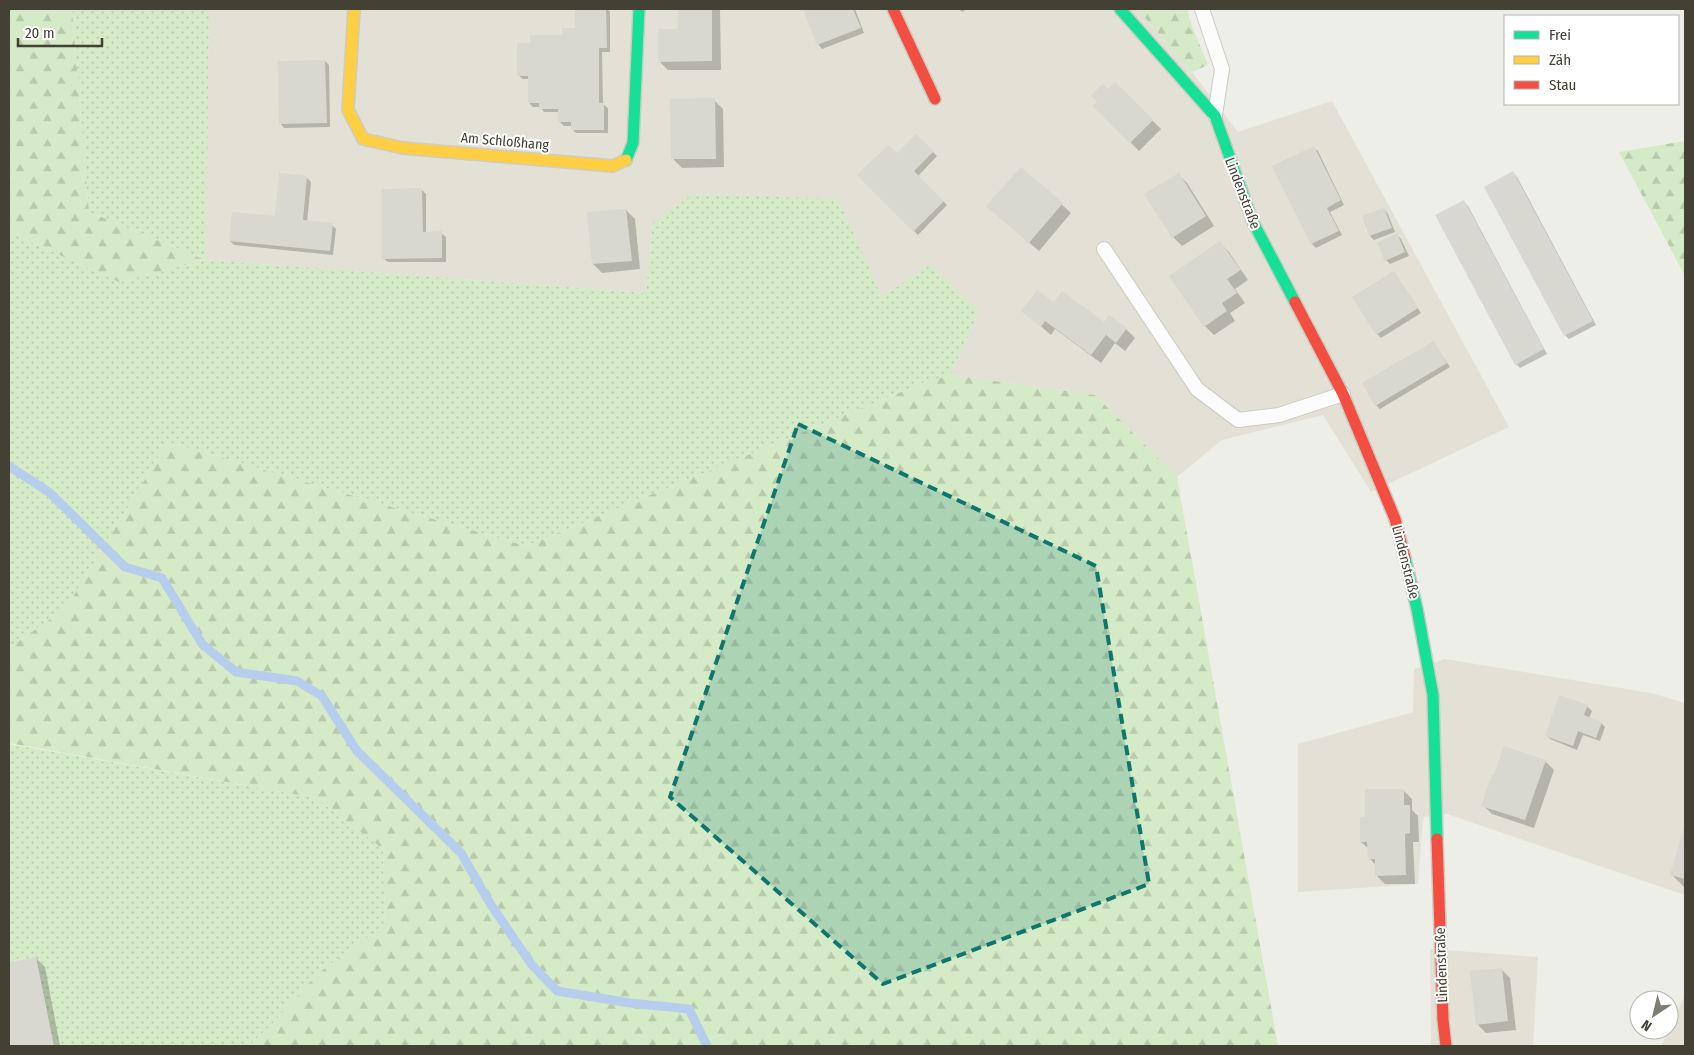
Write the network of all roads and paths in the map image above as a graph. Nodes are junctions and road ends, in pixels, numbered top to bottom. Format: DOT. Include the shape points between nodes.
graph roads {
  1 [pos="354,9"];
  2 [pos="639,9"];
  3 [pos="893,9"];
  4 [pos="1120,9"];
  5 [pos="1202,9"];
  6 [pos="935,99"];
  7 [pos="1215,116"];
  8 [pos="1104,249"];
  9 [pos="1342,394"];
  10 [pos="1446,1046"];
  1 -- 2 [label="street, Am Schloßhang" via="348,110 363,139 403,148 613,166 626,161 633,143"];
  3 -- 6 [label="street"];
  4 -- 7 [label="street, Lindenstraße"];
  5 -- 7 [label="lane, Lindenstraße" via="1222,69"];
  7 -- 9 [label="street, Lindenstraße" via="1253,222"];
  8 -- 9 [label="lane" via="1197,389 1238,420 1279,415"];
  9 -- 10 [label="street, Lindenstraße" via="1395,519 1417,609 1432,695"];
}
